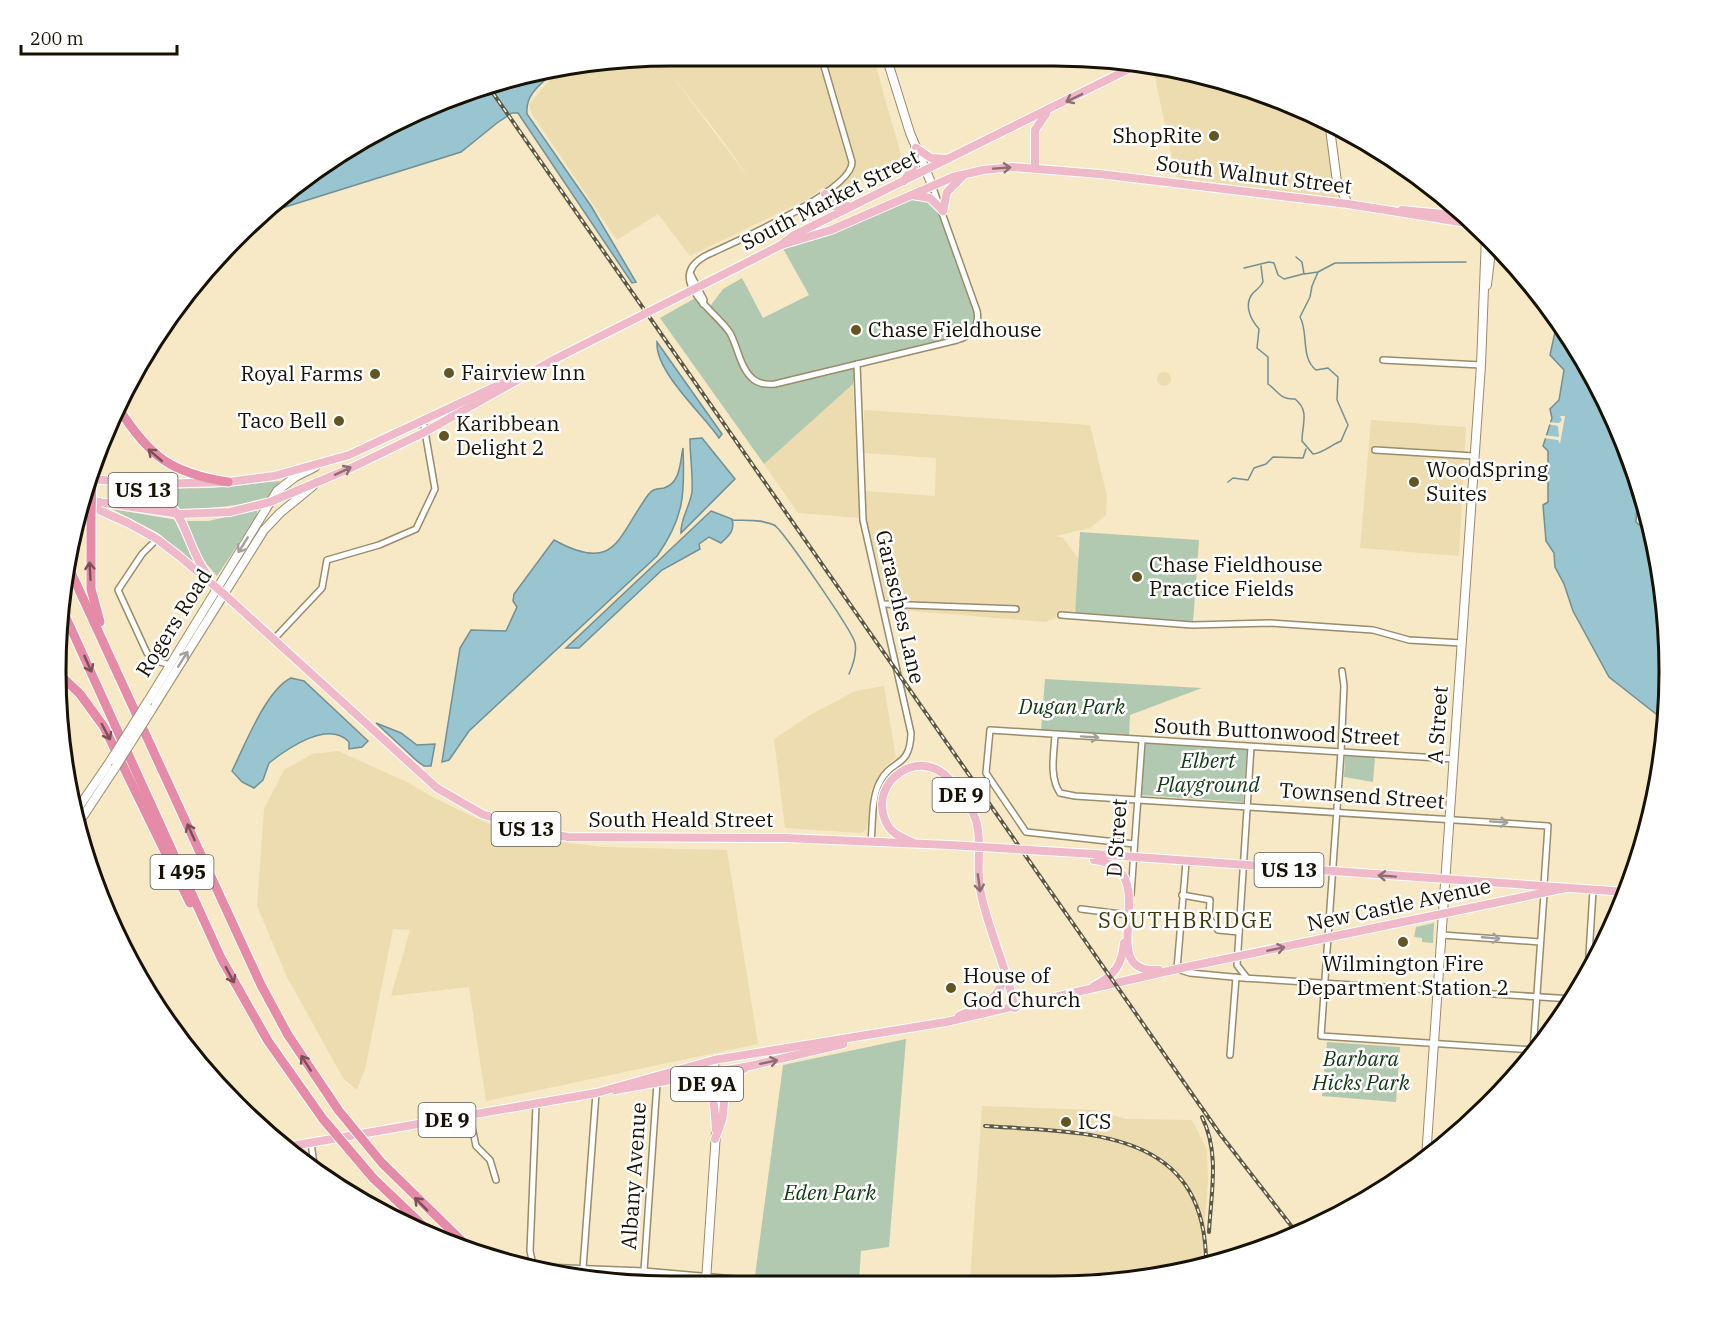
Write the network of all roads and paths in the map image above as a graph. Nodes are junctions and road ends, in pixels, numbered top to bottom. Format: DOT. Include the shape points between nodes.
graph roads {
  1 [pos="824,66"];
  2 [pos="889,66"];
  3 [pos="1126,70"];
  4 [pos="1050,109"];
  5 [pos="1331,133"];
  6 [pos="916,148"];
  7 [pos="950,159"];
  8 [pos="1035,167"];
  9 [pos="926,171"];
  10 [pos="969,173"];
  11 [pos="903,182"];
  12 [pos="932,185"];
  13 [pos="825,194"];
  14 [pos="911,195"];
  15 [pos="1348,204"];
  16 [pos="851,206"];
  17 [pos="1377,209"];
  18 [pos="943,212"];
  19 [pos="1452,215"];
  20 [pos="1459,222"];
  21 [pos="781,245"];
  22 [pos="1486,247"];
  23 [pos="1491,252"];
  24 [pos="1485,295"];
  25 [pos="1383,360"];
  26 [pos="857,364"];
  27 [pos="1480,365"];
  28 [pos="540,367"];
  29 [pos="123,415"];
  30 [pos="423,420"];
  31 [pos="425,432"];
  32 [pos="1375,450"];
  33 [pos="1474,456"];
  34 [pos="319,465"];
  35 [pos="98,478"];
  36 [pos="97,479"];
  37 [pos="228,482"];
  38 [pos="318,482"];
  39 [pos="91,499"];
  40 [pos="91,501"];
  41 [pos="270,502"];
  42 [pos="90,505"];
  43 [pos="180,514"];
  44 [pos="157,539"];
  45 [pos="74,578"];
  46 [pos="220,591"];
  47 [pos="883,604"];
  48 [pos="1016,609"];
  49 [pos="1061,615"];
  50 [pos="68,622"];
  51 [pos="274,639"];
  52 [pos="1462,643"];
  53 [pos="170,665"];
  54 [pos="1342,671"];
  55 [pos="66,681"];
  56 [pos="125,686"];
  57 [pos="1055,735"];
  58 [pos="1142,741"];
  59 [pos="1251,747"];
  60 [pos="1341,752"];
  61 [pos="1454,759"];
  62 [pos="1137,798"];
  63 [pos="81,803"];
  64 [pos="1248,805"];
  65 [pos="1337,812"];
  66 [pos="84,815"];
  67 [pos="1450,818"];
  68 [pos="871,843"];
  69 [pos="1134,844"];
  70 [pos="921,845"];
  71 [pos="1094,857"];
  72 [pos="1132,857"];
  73 [pos="1186,862"];
  74 [pos="1244,867"];
  75 [pos="1333,872"];
  76 [pos="1445,880"];
  77 [pos="1498,883"];
  78 [pos="1544,890"];
  79 [pos="1593,890"];
  80 [pos="1617,891"];
  81 [pos="1182,895"];
  82 [pos="1131,900"];
  83 [pos="1492,903"];
  84 [pos="1081,909"];
  85 [pos="1443,914"];
  86 [pos="1128,918"];
  87 [pos="1239,932"];
  88 [pos="1442,934"];
  89 [pos="1329,938"];
  90 [pos="1540,942"];
  91 [pos="1589,954"];
  92 [pos="1237,957"];
  93 [pos="221,958"];
  94 [pos="1003,962"];
  95 [pos="1177,969"];
  96 [pos="1236,977"];
  97 [pos="1247,978"];
  98 [pos="1324,982"];
  99 [pos="1438,989"];
  100 [pos="1089,990"];
  101 [pos="1537,995"];
  102 [pos="1563,998"];
  103 [pos="1015,1008"];
  104 [pos="946,1022"];
  105 [pos="1535,1038"];
  106 [pos="852,1039"];
  107 [pos="1434,1044"];
  108 [pos="1525,1050"];
  109 [pos="1230,1055"];
  110 [pos="714,1060"];
  111 [pos="750,1066"];
  112 [pos="716,1071"];
  113 [pos="659,1082"];
  114 [pos="608,1090"];
  115 [pos="596,1093"];
  116 [pos="536,1105"];
  117 [pos="470,1117"];
  118 [pos="716,1130"];
  119 [pos="715,1139"];
  120 [pos="311,1143"];
  121 [pos="296,1145"];
  122 [pos="1427,1147"];
  123 [pos="313,1158"];
  124 [pos="496,1180"];
  125 [pos="414,1219"];
  126 [pos="458,1237"];
  127 [pos="532,1259"];
  128 [pos="571,1267"];
  129 [pos="583,1268"];
  130 [pos="644,1271"];
  131 [pos="678,1276"];
  132 [pos="705,1276"];
  1 -- 13 [label="street, South Market Street" via="852,162 849,174"];
  2 -- 6 [label="street"];
  3 -- 4 [label="main road, South Market Street, one-way"];
  4 -- 7 [label="main road, South Market Street"];
  4 -- 8 [label="main road" via="1035,130"];
  5 -- 15 [label="street" via="1337,182"];
  6 -- 7 [label="main road" via="931,158"];
  6 -- 9 [label="street"];
  6 -- 11 [label="main road" via="914,166"];
  7 -- 9 [label="main road, South Market Street"];
  10 -- 8 [label="main road, South Walnut Street, one-way"];
  8 -- 15 [label="main road, South Walnut Street"];
  9 -- 11 [label="main road, South Market Street"];
  9 -- 12 [label="street"];
  10 -- 12 [label="main road, South Walnut Street"];
  10 -- 18 [label="main road" via="951,186"];
  11 -- 16 [label="main road, South Market Street"];
  12 -- 14 [label="main road, South Walnut Street"];
  12 -- 18 [label="street"];
  13 -- 16 [label="main road" via="833,206"];
  13 -- 26 [label="street, South Market Street" via="699,260 691,269 690,283 727,328 746,371 758,382 775,384"];
  14 -- 18 [label="main road" via="930,198"];
  14 -- 21 [label="main road, South Walnut Street" via="831,230"];
  15 -- 17 [label="main road, South Walnut Street"];
  16 -- 21 [label="main road, South Market Street"];
  17 -- 19 [label="main road, South Walnut Street"];
  17 -- 20 [label="main road, South Walnut Street"];
  18 -- 26 [label="street" via="977,311 975,328 961,339"];
  21 -- 28 [label="main road, South Market Street, bridge"];
  22 -- 24 [label="street, A Street"];
  23 -- 24 [label="street, A Street"];
  24 -- 27 [label="street, A Street"];
  25 -- 27 [label="street"];
  26 -- 47 [label="street, Garasches Lane" via="861,507"];
  27 -- 33 [label="street, A Street"];
  28 -- 30 [label="main road, South Market Street"];
  28 -- 31 [label="main road, South Market Street"];
  37 -- 29 [label="highway, one-way" via="188,474 164,463 141,441"];
  30 -- 31 [label="street"];
  30 -- 34 [label="main road, South Market Street"];
  38 -- 31 [label="main road, South Market Street, one-way"];
  31 -- 51 [label="street" via="435,489 416,530 327,560 322,588"];
  32 -- 33 [label="street"];
  33 -- 52 [label="street, A Street"];
  34 -- 37 [label="main road, South Market Street" via="272,477"];
  34 -- 41 [label="street, Rogers Road" via="283,485"];
  35 -- 37 [label="main road, South Market Street" via="150,484"];
  36 -- 43 [label="main road, South Heald Street / US 13" via="160,495"];
  38 -- 41 [label="main road, South Market Street"];
  38 -- 46 [label="street, Rogers Road" via="264,530"];
  56 -- 39 [label="highway, one-way, bridge" via="93,601"];
  40 -- 43 [label="main road, South Market Street"];
  41 -- 43 [label="main road, South Market Street" via="230,512"];
  41 -- 46 [label="street, Rogers Road, one-way"];
  42 -- 44 [label="main road, South Heald Street / US 13"];
  43 -- 46 [label="main road, South Heald Street / US 13" via="199,564"];
  44 -- 46 [label="main road, South Heald Street / US 13"];
  44 -- 53 [label="street" via="118,590 147,653"];
  45 -- 56 [label="highway, I 495"];
  46 -- 51 [label="main road, South Heald Street / US 13"];
  46 -- 53 [label="street, Rogers Road"];
  66 -- 46 [label="street, Rogers Road, one-way, bridge" via="152,709"];
  47 -- 48 [label="street"];
  47 -- 68 [label="street, Garasches Lane" via="909,724 910,746 905,759 881,780 876,791"];
  49 -- 52 [label="street" via="1192,625 1281,624 1373,630 1408,640"];
  50 -- 93 [label="highway, I 495, one-way"];
  51 -- 68 [label="main road, South Heald Street / US 13" via="437,788 482,814 568,837 785,838"];
  52 -- 61 [label="street, A Street"];
  53 -- 63 [label="street, Rogers Road, bridge"];
  54 -- 60 [label="street"];
  55 -- 93 [label="highway, one-way" via="104,727 201,927"];
  126 -- 56 [label="highway, I 495, one-way, bridge" via="382,1163 339,1111 288,1035 261,985"];
  57 -- 58 [label="street, South Buttonwood Street, one-way"];
  57 -- 62 [label="street, Townsend Street" via="1053,776 1060,793"];
  57 -- 69 [label="street, South Buttonwood Street" via="990,730 986,773 1026,831"];
  58 -- 59 [label="street, South Buttonwood Street"];
  58 -- 62 [label="street, D Street"];
  59 -- 60 [label="street, South Buttonwood Street"];
  59 -- 64 [label="street"];
  60 -- 61 [label="street, South Buttonwood Street"];
  60 -- 65 [label="street"];
  61 -- 67 [label="street, A Street"];
  62 -- 64 [label="street, Townsend Street"];
  62 -- 69 [label="street, D Street"];
  64 -- 65 [label="street, Townsend Street"];
  64 -- 74 [label="street"];
  65 -- 67 [label="street, Townsend Street"];
  65 -- 75 [label="street"];
  67 -- 76 [label="street, A Street"];
  67 -- 78 [label="street, Townsend Street, one-way" via="1548,826"];
  68 -- 70 [label="main road, South Heald Street / US 13"];
  69 -- 72 [label="street, D Street"];
  70 -- 71 [label="main road, South Heald Street / US 13, bridge"];
  70 -- 94 [label="main road, DE 9, one-way" via="894,833 886,823 882,807 892,777 919,766 936,769 948,777 975,818 981,895"];
  71 -- 72 [label="main road, South Heald Street / US 13"];
  71 -- 82 [label="main road, South Heald Street / US 13" via="1120,872"];
  72 -- 73 [label="main road, South Heald Street / US 13"];
  72 -- 82 [label="street, D Street"];
  73 -- 74 [label="main road, South Heald Street / US 13"];
  73 -- 81 [label="street"];
  74 -- 75 [label="main road, South Heald Street / US 13"];
  74 -- 87 [label="street"];
  76 -- 75 [label="main road, South Heald Street / US 13, one-way"];
  75 -- 89 [label="street"];
  76 -- 77 [label="main road, South Heald Street / US 13"];
  76 -- 85 [label="street, A Street"];
  77 -- 78 [label="main road, South Heald Street / US 13"];
  77 -- 83 [label="main road" via="1506,885 1508,895"];
  78 -- 79 [label="main road, South Heald Street / US 13"];
  78 -- 83 [label="main road, New Castle Avenue / US 13"];
  78 -- 90 [label="street"];
  79 -- 80 [label="main road, South Heald Street / US 13"];
  79 -- 91 [label="street"];
  81 -- 87 [label="street" via="1210,900 1209,918 1218,930"];
  81 -- 95 [label="street"];
  82 -- 86 [label="main road, D Street / US 13"];
  83 -- 85 [label="main road, New Castle Avenue / US 13"];
  84 -- 86 [label="street"];
  85 -- 88 [label="street, A Street"];
  85 -- 89 [label="main road, New Castle Avenue / US 13"];
  86 -- 95 [label="main road, D Street / US 13" via="1127,948 1133,963 1147,970"];
  86 -- 100 [label="main road" via="1120,964 1111,976"];
  87 -- 92 [label="street"];
  88 -- 90 [label="street, one-way"];
  88 -- 99 [label="street, A Street"];
  92 -- 89 [label="main road, New Castle Avenue / US 13, one-way"];
  89 -- 98 [label="street"];
  90 -- 101 [label="street"];
  92 -- 95 [label="main road, New Castle Avenue / US 13"];
  92 -- 97 [label="street" via="1237,968"];
  93 -- 125 [label="highway, I 495, one-way, bridge" via="263,1033 323,1119"];
  94 -- 103 [label="main road"];
  94 -- 104 [label="main road, DE 9" via="1002,983 994,997"];
  95 -- 96 [label="street"];
  95 -- 100 [label="main road, New Castle Avenue / DE 9"];
  96 -- 97 [label="street"];
  96 -- 109 [label="street"];
  97 -- 98 [label="street"];
  98 -- 99 [label="street"];
  98 -- 107 [label="street" via="1321,1036"];
  99 -- 101 [label="street"];
  99 -- 107 [label="street, A Street"];
  100 -- 103 [label="main road, New Castle Avenue / DE 9"];
  101 -- 102 [label="street"];
  101 -- 105 [label="street"];
  103 -- 104 [label="main road, New Castle Avenue / DE 9"];
  104 -- 106 [label="main road, New Castle Avenue / DE 9"];
  106 -- 110 [label="main road, New Castle Avenue / DE 9"];
  111 -- 106 [label="main road, New Castle Avenue / DE 9, one-way" via="811,1053"];
  107 -- 108 [label="street"];
  107 -- 122 [label="street, A Street"];
  110 -- 112 [label="street, DE 9A"];
  110 -- 114 [label="main road, New Castle Avenue / DE 9"];
  111 -- 112 [label="main road, New Castle Avenue / DE 9"];
  111 -- 119 [label="main road" via="731,1077 726,1086 722,1121"];
  112 -- 113 [label="main road, New Castle Avenue / DE 9"];
  112 -- 118 [label="street, DE 9A"];
  113 -- 114 [label="main road, New Castle Avenue / DE 9"];
  113 -- 118 [label="main road, DE 9A" via="705,1082 711,1092"];
  113 -- 130 [label="street, Albany Avenue"];
  114 -- 115 [label="main road, New Castle Avenue / DE 9"];
  115 -- 116 [label="main road, New Castle Avenue / DE 9"];
  115 -- 129 [label="street"];
  116 -- 117 [label="main road, New Castle Avenue / DE 9"];
  116 -- 127 [label="street"];
  117 -- 120 [label="main road, New Castle Avenue / DE 9"];
  117 -- 124 [label="street" via="476,1146 490,1161"];
  118 -- 119 [label="street, DE 9A"];
  119 -- 132 [label="street, DE 9A"];
  120 -- 121 [label="main road, New Castle Avenue / DE 9"];
  120 -- 123 [label="street"];
  128 -- 129 [label="street"];
  129 -- 130 [label="street"];
  130 -- 131 [label="street"];
}
